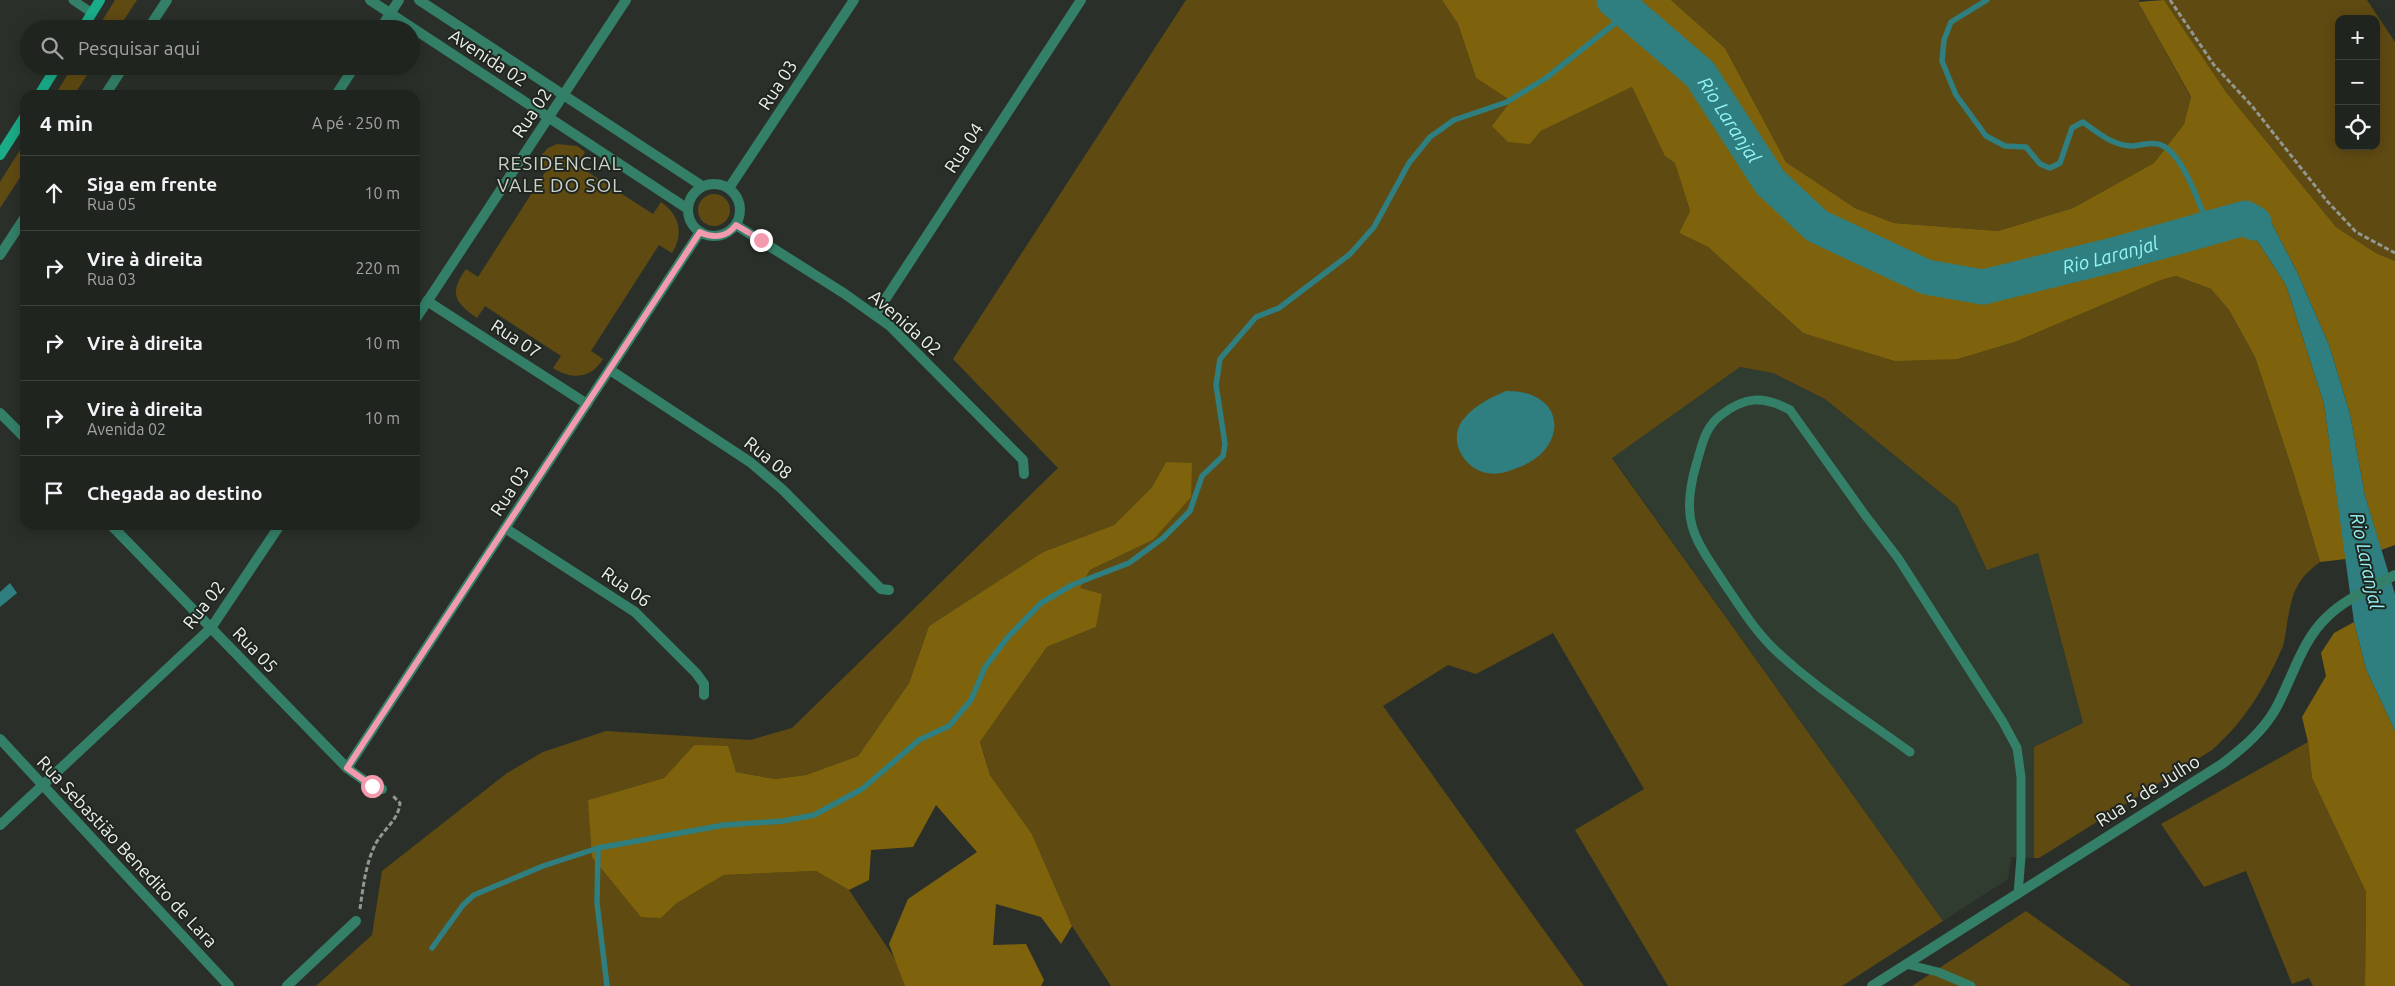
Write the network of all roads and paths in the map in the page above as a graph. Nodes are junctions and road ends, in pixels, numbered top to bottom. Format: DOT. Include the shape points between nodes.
graph roads {
  1 [pos="73,0"];
  2 [pos="100,0"];
  3 [pos="167,0"];
  4 [pos="370,0"];
  5 [pos="399,0"];
  6 [pos="419,0"];
  7 [pos="626,0"];
  8 [pos="854,0"];
  9 [pos="1081,0"];
  10 [pos="2170,0"];
  11 [pos="92,13"];
  12 [pos="390,13"];
  13 [pos="88,20"];
  14 [pos="154,20"];
  15 [pos="386,20"];
  16 [pos="401,20"];
  17 [pos="420,33"];
  18 [pos="51,75"];
  19 [pos="118,75"];
  20 [pos="349,75"];
  21 [pos="42,90"];
  22 [pos="108,90"];
  23 [pos="339,90"];
  24 [pos="564,95"];
  25 [pos="549,117"];
  26 [pos="20,124"];
  27 [pos="0,155"];
  28 [pos="702,186"];
  29 [pos="730,188"];
  30 [pos="688,208"];
  31 [pos="20,225"];
  32 [pos="736,225"];
  33 [pos="700,232"];
  34 [pos="2395,253"];
  35 [pos="0,255"];
  36 [pos="427,301"];
  37 [pos="420,312"];
  38 [pos="874,315"];
  39 [pos="610,370"];
  40 [pos="587,404"];
  41 [pos="0,412"];
  42 [pos="20,433"];
  43 [pos="1024,474"];
  44 [pos="505,528"];
  45 [pos="116,530"];
  46 [pos="277,530"];
  47 [pos="2393,576"];
  48 [pos="889,590"];
  49 [pos="211,628"];
  50 [pos="704,695"];
  51 [pos="0,739"];
  52 [pos="1910,752"];
  53 [pos="347,768"];
  54 [pos="43,785"];
  55 [pos="382,789"];
  56 [pos="0,825"];
  57 [pos="2018,894"];
  58 [pos="356,921"];
  59 [pos="1906,964"];
  60 [pos="229,986"];
  61 [pos="287,986"];
  62 [pos="1872,986"];
  63 [pos="1971,986"];
  1 -- 11 [label="lane"];
  2 -- 11 [label="main road"];
  3 -- 14 [label="street"];
  4 -- 12 [label="street, Avenida 02"];
  5 -- 12 [label="street"];
  6 -- 24 [label="street, Avenida 02"];
  7 -- 24 [label="street, Rua 02"];
  8 -- 29 [label="street, Rua 03"];
  9 -- 38 [label="street, Rua 04"];
  10 -- 34 [label="path" via="2214,65 2252,106 2327,201 2356,232"];
  11 -- 13 [label="main road"];
  12 -- 15 [label="street"];
  12 -- 16 [label="street, Avenida 02"];
  17 -- 25 [label="street, Avenida 02"];
  18 -- 21 [label="main road"];
  19 -- 22 [label="street"];
  20 -- 23 [label="street"];
  24 -- 25 [label="street, Rua 02"];
  24 -- 28 [label="street, Avenida 02"];
  25 -- 30 [label="street, Avenida 02"];
  25 -- 36 [label="street, Rua 02"];
  26 -- 27 [label="main road"];
  28 -- 29 [label="street" via="716,183"];
  28 -- 30 [label="street" via="692,195"];
  29 -- 32 [label="street" via="740,205 740,218"];
  30 -- 33 [label="street" via="690,222"];
  31 -- 35 [label="street"];
  32 -- 33 [label="street" via="720,236"];
  32 -- 38 [label="street, Avenida 02"];
  33 -- 39 [label="street, Rua 03"];
  36 -- 37 [label="street, Rua 02"];
  36 -- 40 [label="street, Rua 07"];
  38 -- 43 [label="street, Avenida 02" via="905,339 1023,460"];
  39 -- 40 [label="street, Rua 03"];
  39 -- 48 [label="street, Rua 08" via="750,462 783,490 881,589"];
  40 -- 44 [label="street, Rua 03"];
  41 -- 42 [label="street"];
  44 -- 50 [label="street, Rua 06" via="635,612 696,673 704,684"];
  44 -- 53 [label="street, Rua 03"];
  45 -- 49 [label="street, Rua 05"];
  46 -- 49 [label="street, Rua 02"];
  47 -- 57 [label="street, Rua 5 de Julho" via="2326,617 2314,632 2275,709 2245,746 2222,764"];
  49 -- 53 [label="street, Rua 05"];
  49 -- 54 [label="street, Rua 02"];
  51 -- 54 [label="street, Rua Sebastião Benedito de Lara"];
  52 -- 57 [label="lane" via="1772,646 1752,624 1696,541 1689,507 1701,448 1706,432 1715,420 1735,404 1756,400 1777,403 1790,410 1898,558 2003,722 2017,748 2021,777"];
  53 -- 55 [label="street, Rua 05" via="372,786"];
  54 -- 56 [label="street, Rua 02"];
  54 -- 60 [label="street, Rua Sebastião Benedito de Lara"];
  55 -- 58 [label="path" via="398,799 400,812 371,855"];
  57 -- 59 [label="street, Rua 5 de Julho"];
  58 -- 61 [label="street"];
  59 -- 62 [label="street, Rua 5 de Julho"];
  59 -- 63 [label="lane" via="1938,972"];
}
